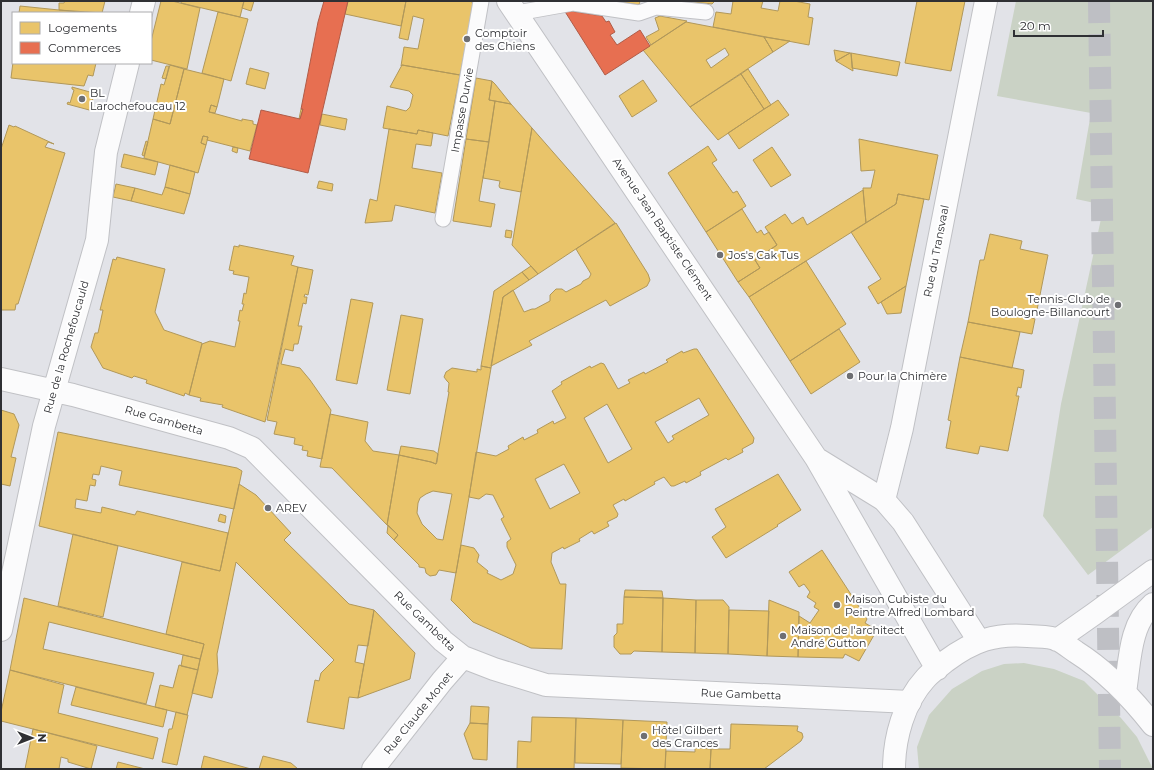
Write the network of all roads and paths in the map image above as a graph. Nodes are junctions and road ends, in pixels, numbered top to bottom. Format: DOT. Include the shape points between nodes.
graph roads {
  1 [pos="144,1"];
  2 [pos="482,1"];
  3 [pos="986,1"];
  4 [pos="513,7"];
  5 [pos="141,12"];
  6 [pos="706,12"];
  7 [pos="128,64"];
  8 [pos="443,219"];
  9 [pos="1,379"];
  10 [pos="54,390"];
  11 [pos="816,458"];
  12 [pos="884,500"];
  13 [pos="1153,570"];
  14 [pos="1153,604"];
  15 [pos="1,630"];
  16 [pos="1057,640"];
  17 [pos="979,641"];
  18 [pos="463,657"];
  19 [pos="937,669"];
  20 [pos="1125,692"];
  21 [pos="910,702"];
  22 [pos="1153,725"];
  23 [pos="373,769"];
  24 [pos="894,769"];
  1 -- 5 [label="street"];
  2 -- 8 [label="lane, Impasse Durvie"];
  3 -- 12 [label="street, Rue du Transvaal" via="902,428"];
  4 -- 6 [label="lane" via="573,3 639,13 656,6"];
  4 -- 11 [label="street, Avenue Jean Baptiste Clément"];
  7 -- 10 [label="street, Rue de la Rochefoucauld" via="106,152 97,240"];
  9 -- 10 [label="street, Rue Gambetta"];
  10 -- 15 [label="street, Rue de la Rochefoucauld" via="44,426"];
  10 -- 18 [label="street, Rue Gambetta" via="229,438 252,448 443,641"];
  11 -- 12 [label="street, Avenue Jean Baptiste Clément"];
  11 -- 19 [label="street, Avenue Jean Baptiste Clément"];
  12 -- 17 [label="street, Avenue Jean Baptiste Clément" via="903,522"];
  13 -- 16 [label="street"];
  14 -- 20 [label="street" via="1140,619 1135,632"];
  16 -- 17 [label="street" via="1001,635"];
  16 -- 20 [label="street" via="1095,664"];
  17 -- 19 [label="street"];
  18 -- 21 [label="street, Rue Gambetta" via="546,685"];
  18 -- 23 [label="street, Rue Claude Monet"];
  19 -- 21 [label="street" via="926,677"];
  20 -- 22 [label="street"];
  21 -- 24 [label="street" via="897,740"];
}
